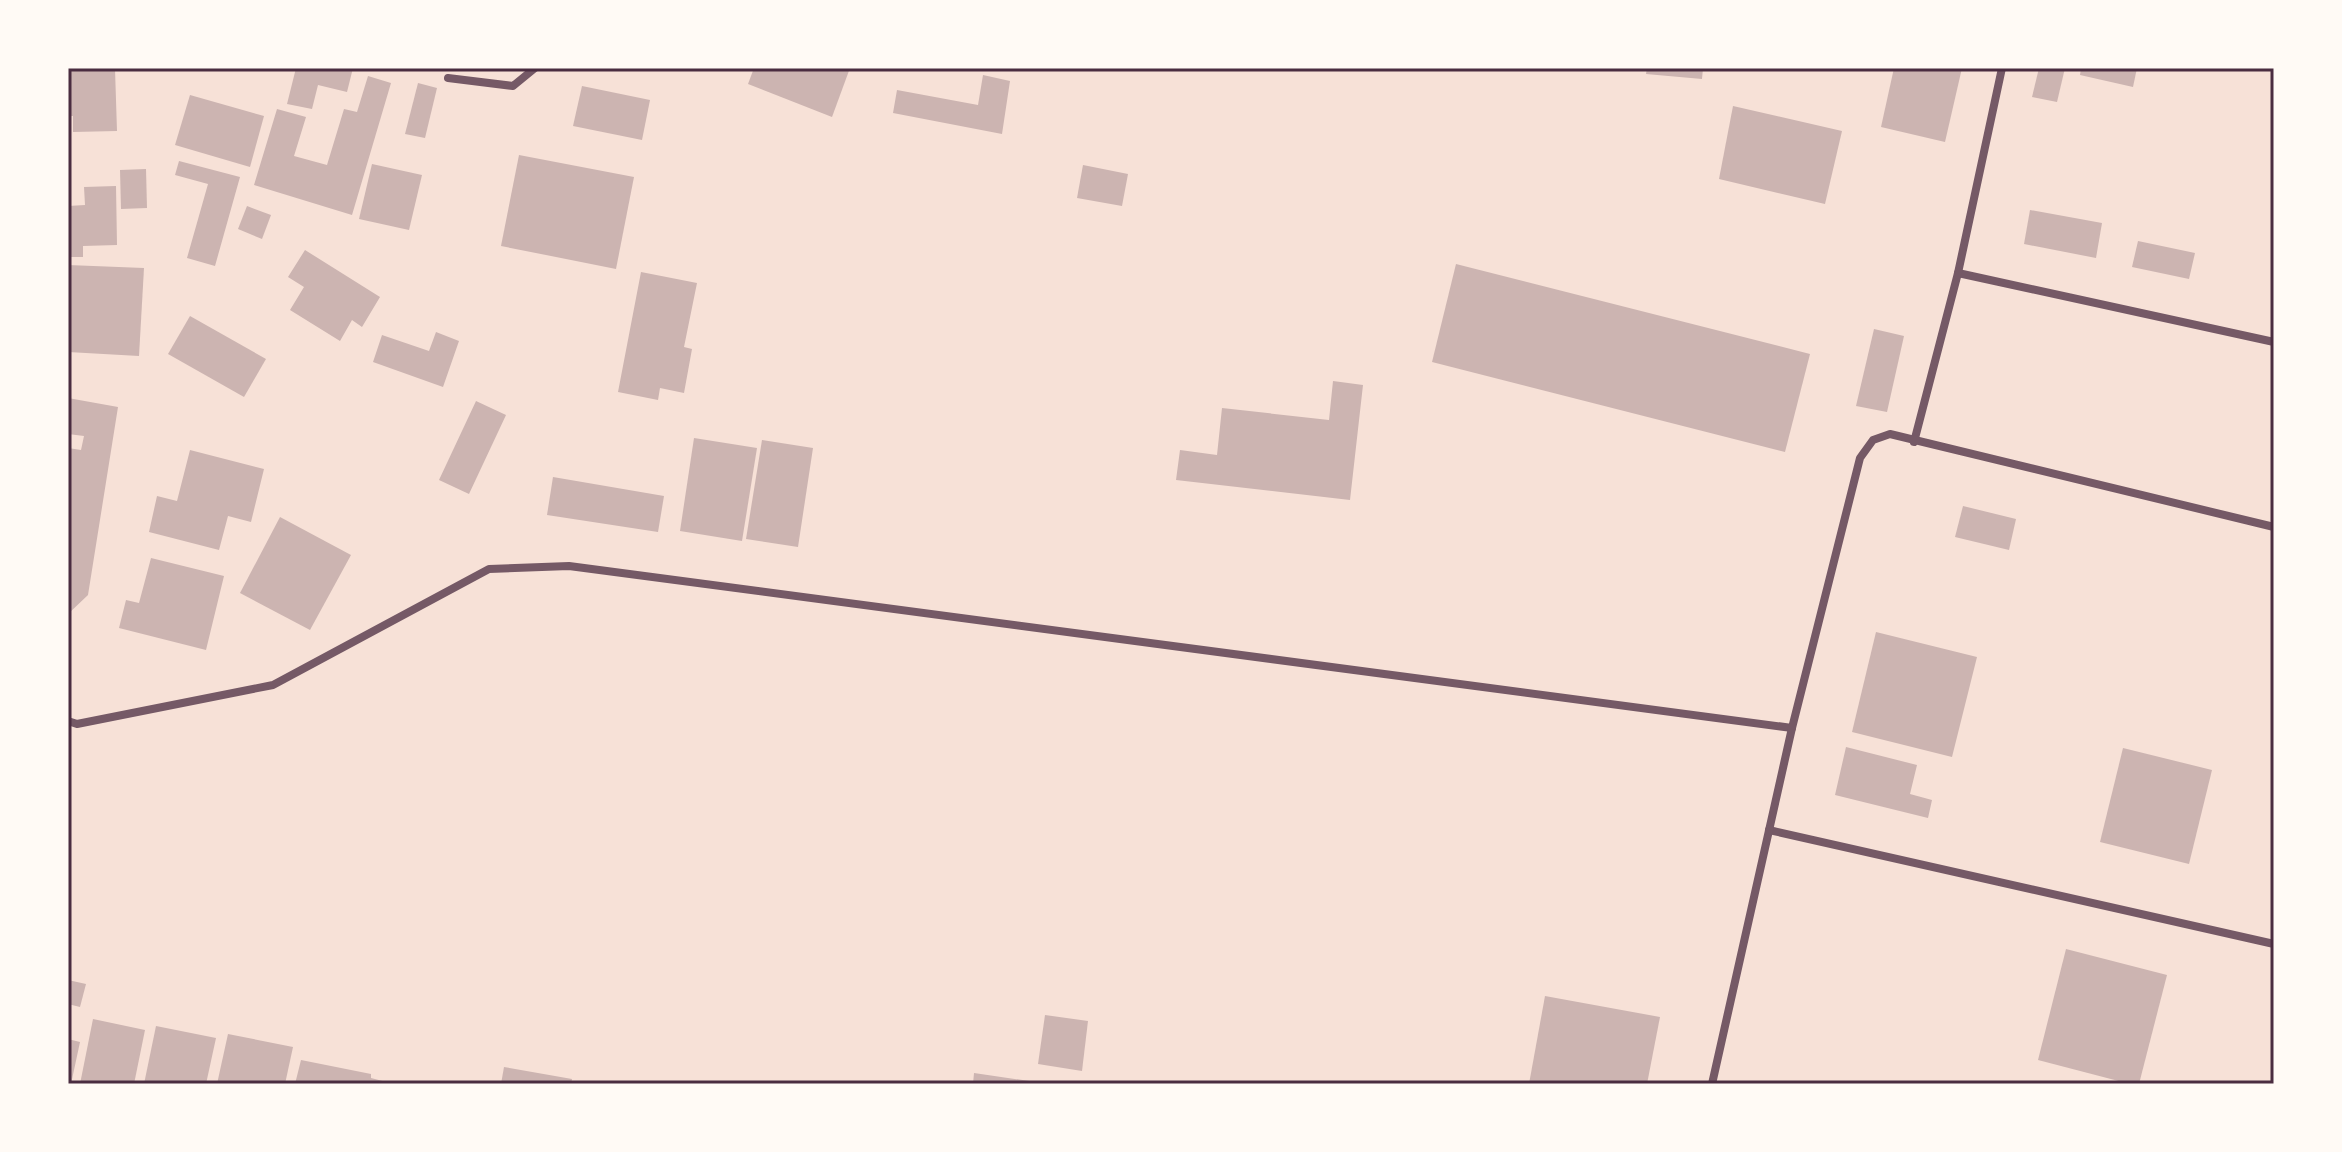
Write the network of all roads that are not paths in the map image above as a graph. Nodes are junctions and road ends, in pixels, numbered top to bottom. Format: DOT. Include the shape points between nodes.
graph roads {
  1 [pos="535,68"];
  2 [pos="2002,68"];
  3 [pos="448,78"];
  4 [pos="1958,273"];
  5 [pos="2274,342"];
  6 [pos="1914,442"];
  7 [pos="2274,527"];
  8 [pos="68,721"];
  9 [pos="1792,728"];
  10 [pos="1769,830"];
  11 [pos="2274,944"];
  12 [pos="1712,1084"];
  1 -- 3 [label="street" via="513,86"];
  2 -- 4 [label="street"];
  4 -- 5 [label="street"];
  4 -- 6 [label="street"];
  6 -- 7 [label="street"];
  6 -- 9 [label="street" via="1890,434 1873,440 1860,458"];
  8 -- 9 [label="street" via="77,724 273,685 489,569 569,566"];
  9 -- 10 [label="street"];
  10 -- 11 [label="street"];
  10 -- 12 [label="street"];
}
